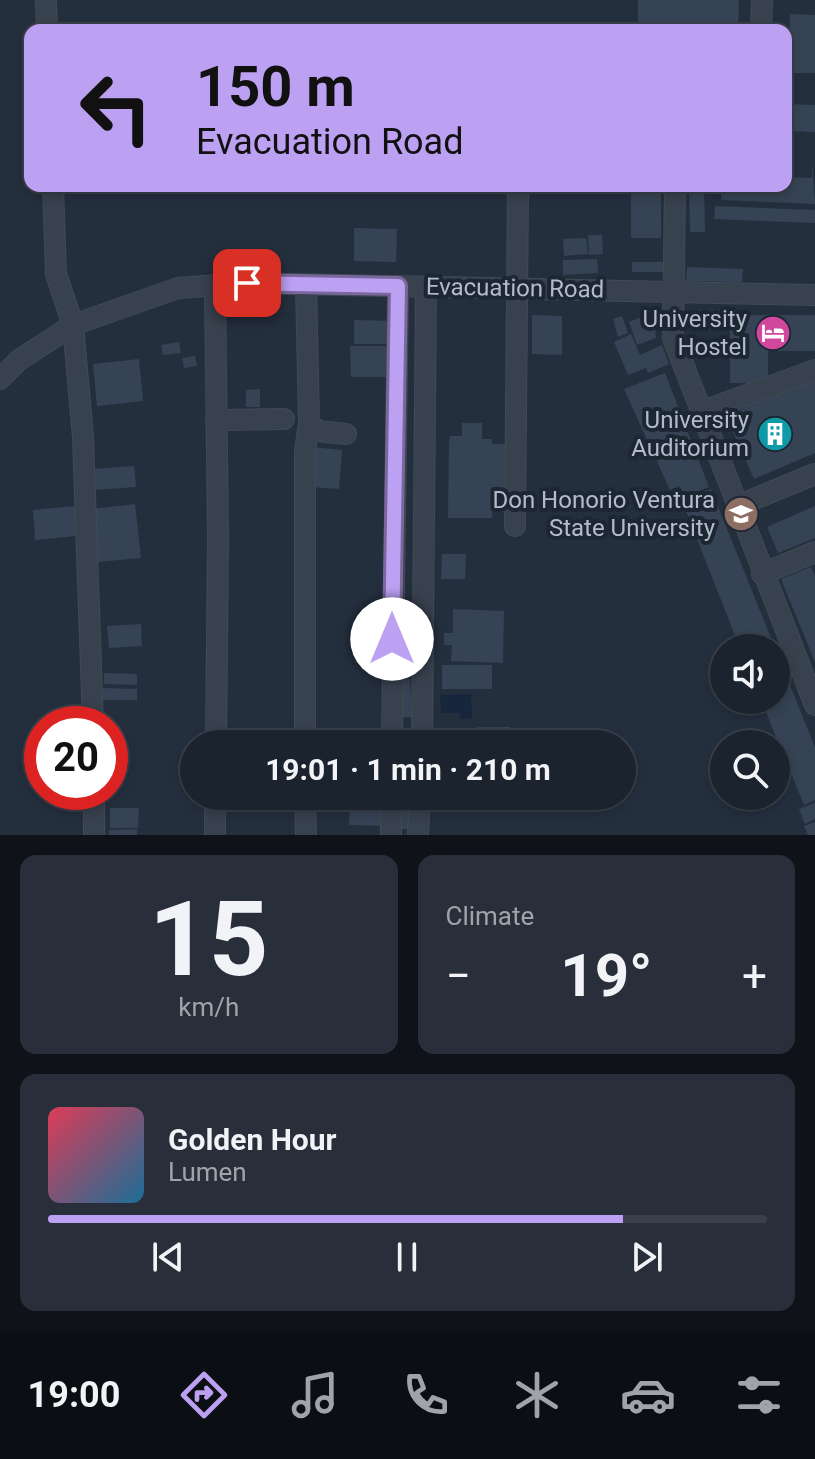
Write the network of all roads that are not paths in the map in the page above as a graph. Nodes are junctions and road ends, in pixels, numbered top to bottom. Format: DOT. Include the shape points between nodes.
graph roads {
  1 [pos="46,0"];
  2 [pos="762,0"];
  3 [pos="47,24"];
  4 [pos="761,24"];
  5 [pos="53,192"];
  6 [pos="518,192"];
  7 [pos="675,192"];
  8 [pos="215,285"];
  9 [pos="306,285"];
  10 [pos="398,286"];
  11 [pos="426,286"];
  12 [pos="517,289"];
  13 [pos="674,291"];
  14 [pos="815,295"];
  15 [pos="73,325"];
  16 [pos="815,370"];
  17 [pos="0,379"];
  18 [pos="703,411"];
  19 [pos="284,419"];
  20 [pos="216,420"];
  21 [pos="309,423"];
  22 [pos="346,434"];
  23 [pos="815,474"];
  24 [pos="737,506"];
  25 [pos="515,526"];
  26 [pos="815,552"];
  27 [pos="762,574"];
  28 [pos="815,705"];
  29 [pos="92,706"];
  30 [pos="216,730"];
  31 [pos="305,730"];
  32 [pos="392,730"];
  33 [pos="422,730"];
  34 [pos="94,810"];
  35 [pos="215,810"];
  36 [pos="305,810"];
  37 [pos="391,810"];
  38 [pos="419,810"];
  39 [pos="94,835"];
  40 [pos="215,835"];
  41 [pos="306,835"];
  42 [pos="391,835"];
  43 [pos="418,835"];
  1 -- 3 [label="street"];
  2 -- 4 [label="street"];
  5 -- 15 [label="street" via="56,274"];
  6 -- 12 [label="street"];
  7 -- 13 [label="street"];
  8 -- 9 [label="street, Evacuation Road"];
  8 -- 15 [label="street, Evacuation Road" via="178,288"];
  8 -- 20 [label="street"];
  9 -- 10 [label="street, Evacuation Road"];
  9 -- 21 [label="street"];
  10 -- 11 [label="street, Evacuation Road"];
  10 -- 32 [label="street"];
  11 -- 12 [label="street, Evacuation Road"];
  11 -- 33 [label="street"];
  12 -- 13 [label="street, Evacuation Road"];
  12 -- 25 [label="street"];
  13 -- 14 [label="street, Evacuation Road"];
  13 -- 18 [label="street" via="673,338"];
  15 -- 17 [label="street, Evacuation Road"];
  15 -- 29 [label="street" via="83,437"];
  16 -- 18 [label="street"];
  18 -- 24 [label="street"];
  19 -- 20 [label="street"];
  20 -- 30 [label="street"];
  21 -- 22 [label="street" via="318,431"];
  21 -- 31 [label="street"];
  23 -- 24 [label="street"];
  24 -- 27 [label="street"];
  26 -- 27 [label="street"];
  27 -- 28 [label="street"];
  34 -- 39 [label="street"];
  35 -- 40 [label="street"];
  36 -- 41 [label="street"];
  37 -- 42 [label="street"];
  38 -- 43 [label="street"];
}
